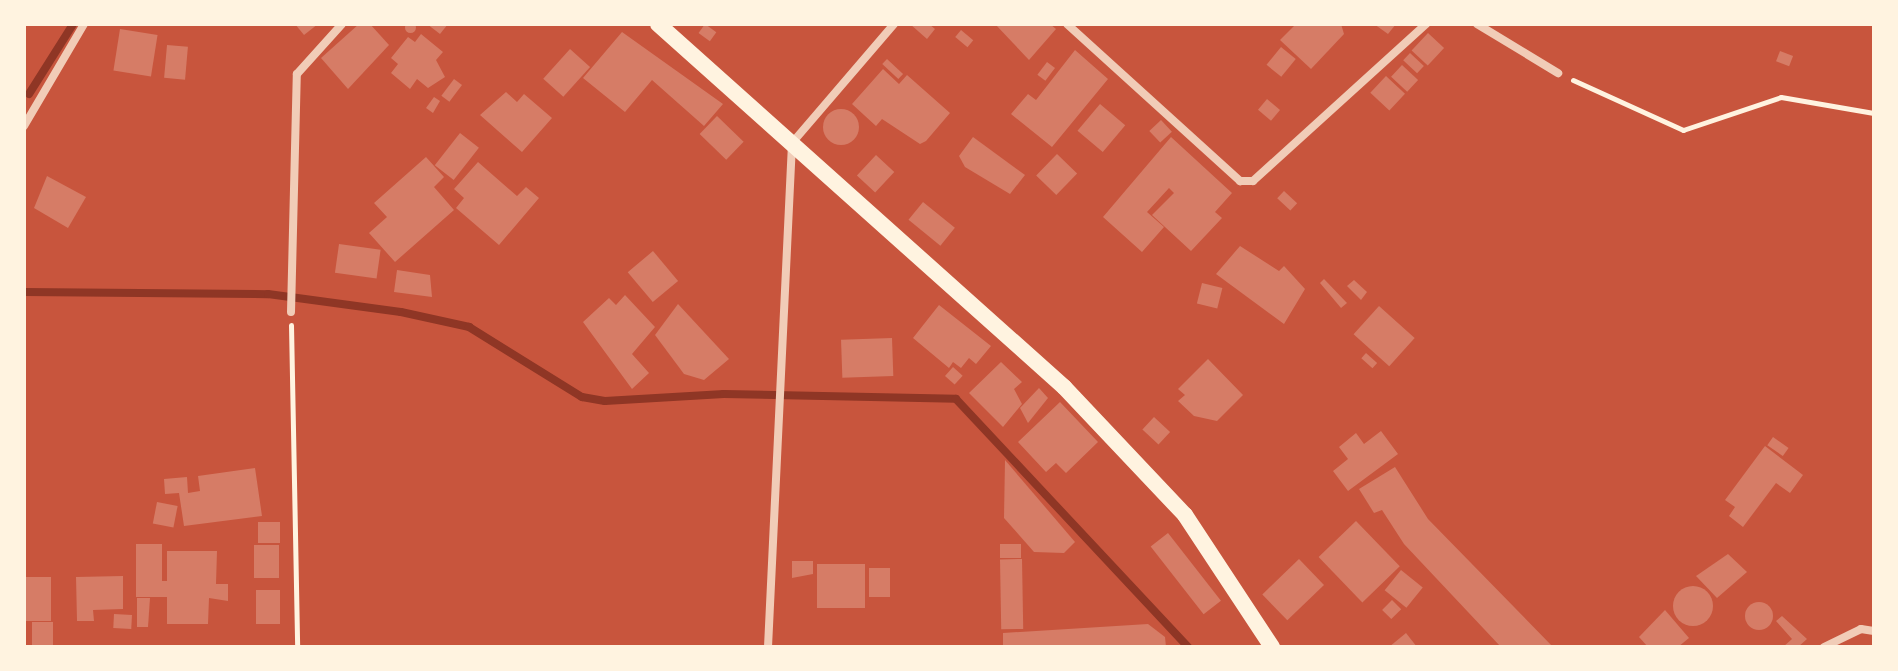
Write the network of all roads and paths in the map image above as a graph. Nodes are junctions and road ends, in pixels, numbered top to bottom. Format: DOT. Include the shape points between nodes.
graph roads {
  1 [pos="84,24"];
  2 [pos="342,24"];
  3 [pos="658,24"];
  4 [pos="894,24"];
  5 [pos="1067,24"];
  6 [pos="1426,24"];
  7 [pos="1477,24"];
  8 [pos="1558,73"];
  9 [pos="1874,113"];
  10 [pos="24,126"];
  11 [pos="792,143"];
  12 [pos="291,312"];
  13 [pos="1874,631"];
  14 [pos="297,647"];
  15 [pos="768,647"];
  16 [pos="1272,647"];
  17 [pos="1824,647"];
  1 -- 10 [label="street"];
  2 -- 12 [label="street" via="297,74"];
  3 -- 11 [label="main road"];
  4 -- 11 [label="street"];
  5 -- 6 [label="street" via="1240,181 1253,181"];
  7 -- 8 [label="street"];
  8 -- 9 [label="path" via="1683,130 1781,97"];
  11 -- 15 [label="street"];
  11 -- 16 [label="main road" via="1074,397 1185,515"];
  12 -- 14 [label="path"];
  13 -- 17 [label="street" via="1861,629"];
}
